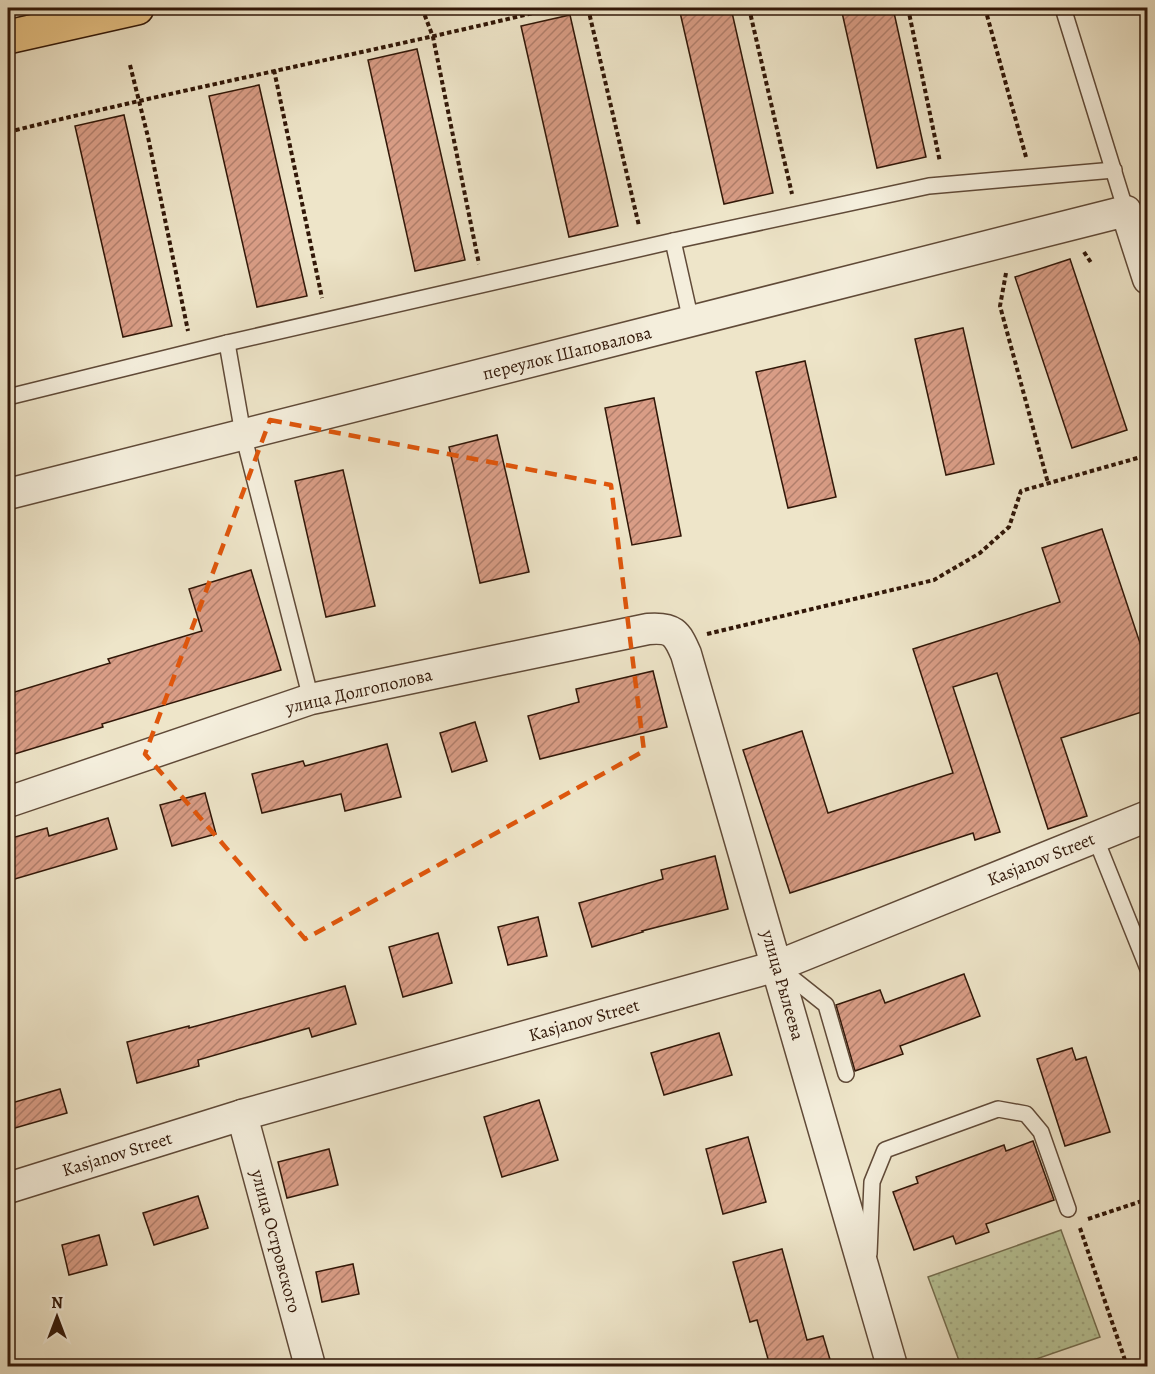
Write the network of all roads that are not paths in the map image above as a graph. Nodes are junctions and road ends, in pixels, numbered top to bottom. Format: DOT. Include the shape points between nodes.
graph roads {
  1 [pos="137,8"];
  2 [pos="1066,8"];
  3 [pos="8,37"];
  4 [pos="1114,170"];
  5 [pos="1126,211"];
  6 [pos="673,241"];
  7 [pos="1148,279"];
  8 [pos="691,321"];
  9 [pos="227,343"];
  10 [pos="8,397"];
  11 [pos="243,434"];
  12 [pos="8,494"];
  13 [pos="680,640"];
  14 [pos="311,699"];
  15 [pos="8,802"];
  16 [pos="1148,816"];
  17 [pos="1095,837"];
  18 [pos="777,966"];
  19 [pos="1148,969"];
  20 [pos="846,1074"];
  21 [pos="242,1115"];
  22 [pos="8,1188"];
  23 [pos="1068,1209"];
  24 [pos="868,1281"];
  25 [pos="310,1366"];
  26 [pos="892,1366"];
  1 -- 3 [label="main road"];
  2 -- 4 [label="lane"];
  4 -- 5 [label="lane"];
  4 -- 6 [label="lane" via="929,186"];
  5 -- 7 [label="street"];
  5 -- 8 [label="street, переулок Шаповалова"];
  6 -- 8 [label="lane"];
  6 -- 9 [label="lane"];
  8 -- 11 [label="street, переулок Шаповалова"];
  9 -- 10 [label="lane"];
  9 -- 11 [label="lane"];
  11 -- 12 [label="street, переулок Шаповалова"];
  11 -- 14 [label="lane"];
  13 -- 14 [label="street, улица Долгополова" via="672,631 648,629"];
  13 -- 18 [label="street, улица Рылеева"];
  14 -- 15 [label="street, улица Долгополова"];
  16 -- 17 [label="street, Kasjanov Street"];
  17 -- 18 [label="street, Kasjanov Street"];
  17 -- 19 [label="lane"];
  18 -- 20 [label="lane" via="826,1005"];
  18 -- 21 [label="street, Kasjanov Street"];
  18 -- 24 [label="street, улица Рылеева"];
  21 -- 22 [label="street, Kasjanov Street"];
  21 -- 25 [label="street, улица Островского"];
  23 -- 24 [label="lane" via="1041,1132 1026,1114 998,1109 906,1142 885,1150 872,1182"];
  24 -- 26 [label="street, улица Рылеева"];
}
